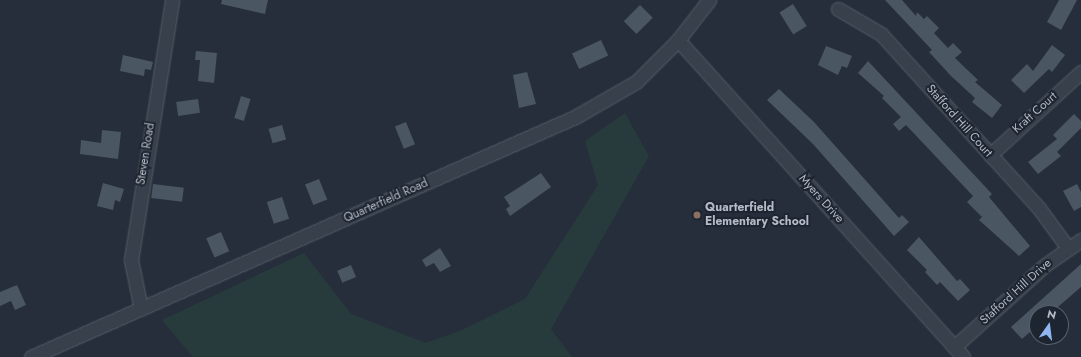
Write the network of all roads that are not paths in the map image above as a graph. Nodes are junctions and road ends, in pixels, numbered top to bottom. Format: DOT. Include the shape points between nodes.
graph roads {
  1 [pos="172,0"];
  2 [pos="709,0"];
  3 [pos="838,9"];
  4 [pos="678,40"];
  5 [pos="1081,72"];
  6 [pos="990,155"];
  7 [pos="1081,240"];
  8 [pos="1068,248"];
  9 [pos="141,309"];
  10 [pos="954,347"];
  11 [pos="31,357"];
  12 [pos="963,357"];
  1 -- 9 [label="street, Steven Road" via="131,260"];
  2 -- 4 [label="street, Quarterfield Road"];
  3 -- 6 [label="street, Stafford Hill Court" via="881,34"];
  4 -- 9 [label="street, Quarterfield Road" via="636,82 575,117"];
  4 -- 10 [label="street, Myers Drive"];
  5 -- 6 [label="street, Kraft Court"];
  6 -- 8 [label="street, Stafford Hill Court" via="1038,207"];
  7 -- 8 [label="street, Stafford Hill Drive"];
  8 -- 10 [label="street, Stafford Hill Drive" via="1045,264"];
  9 -- 11 [label="street, Quarterfield Road"];
  10 -- 12 [label="street, Myers Drive"];
}
